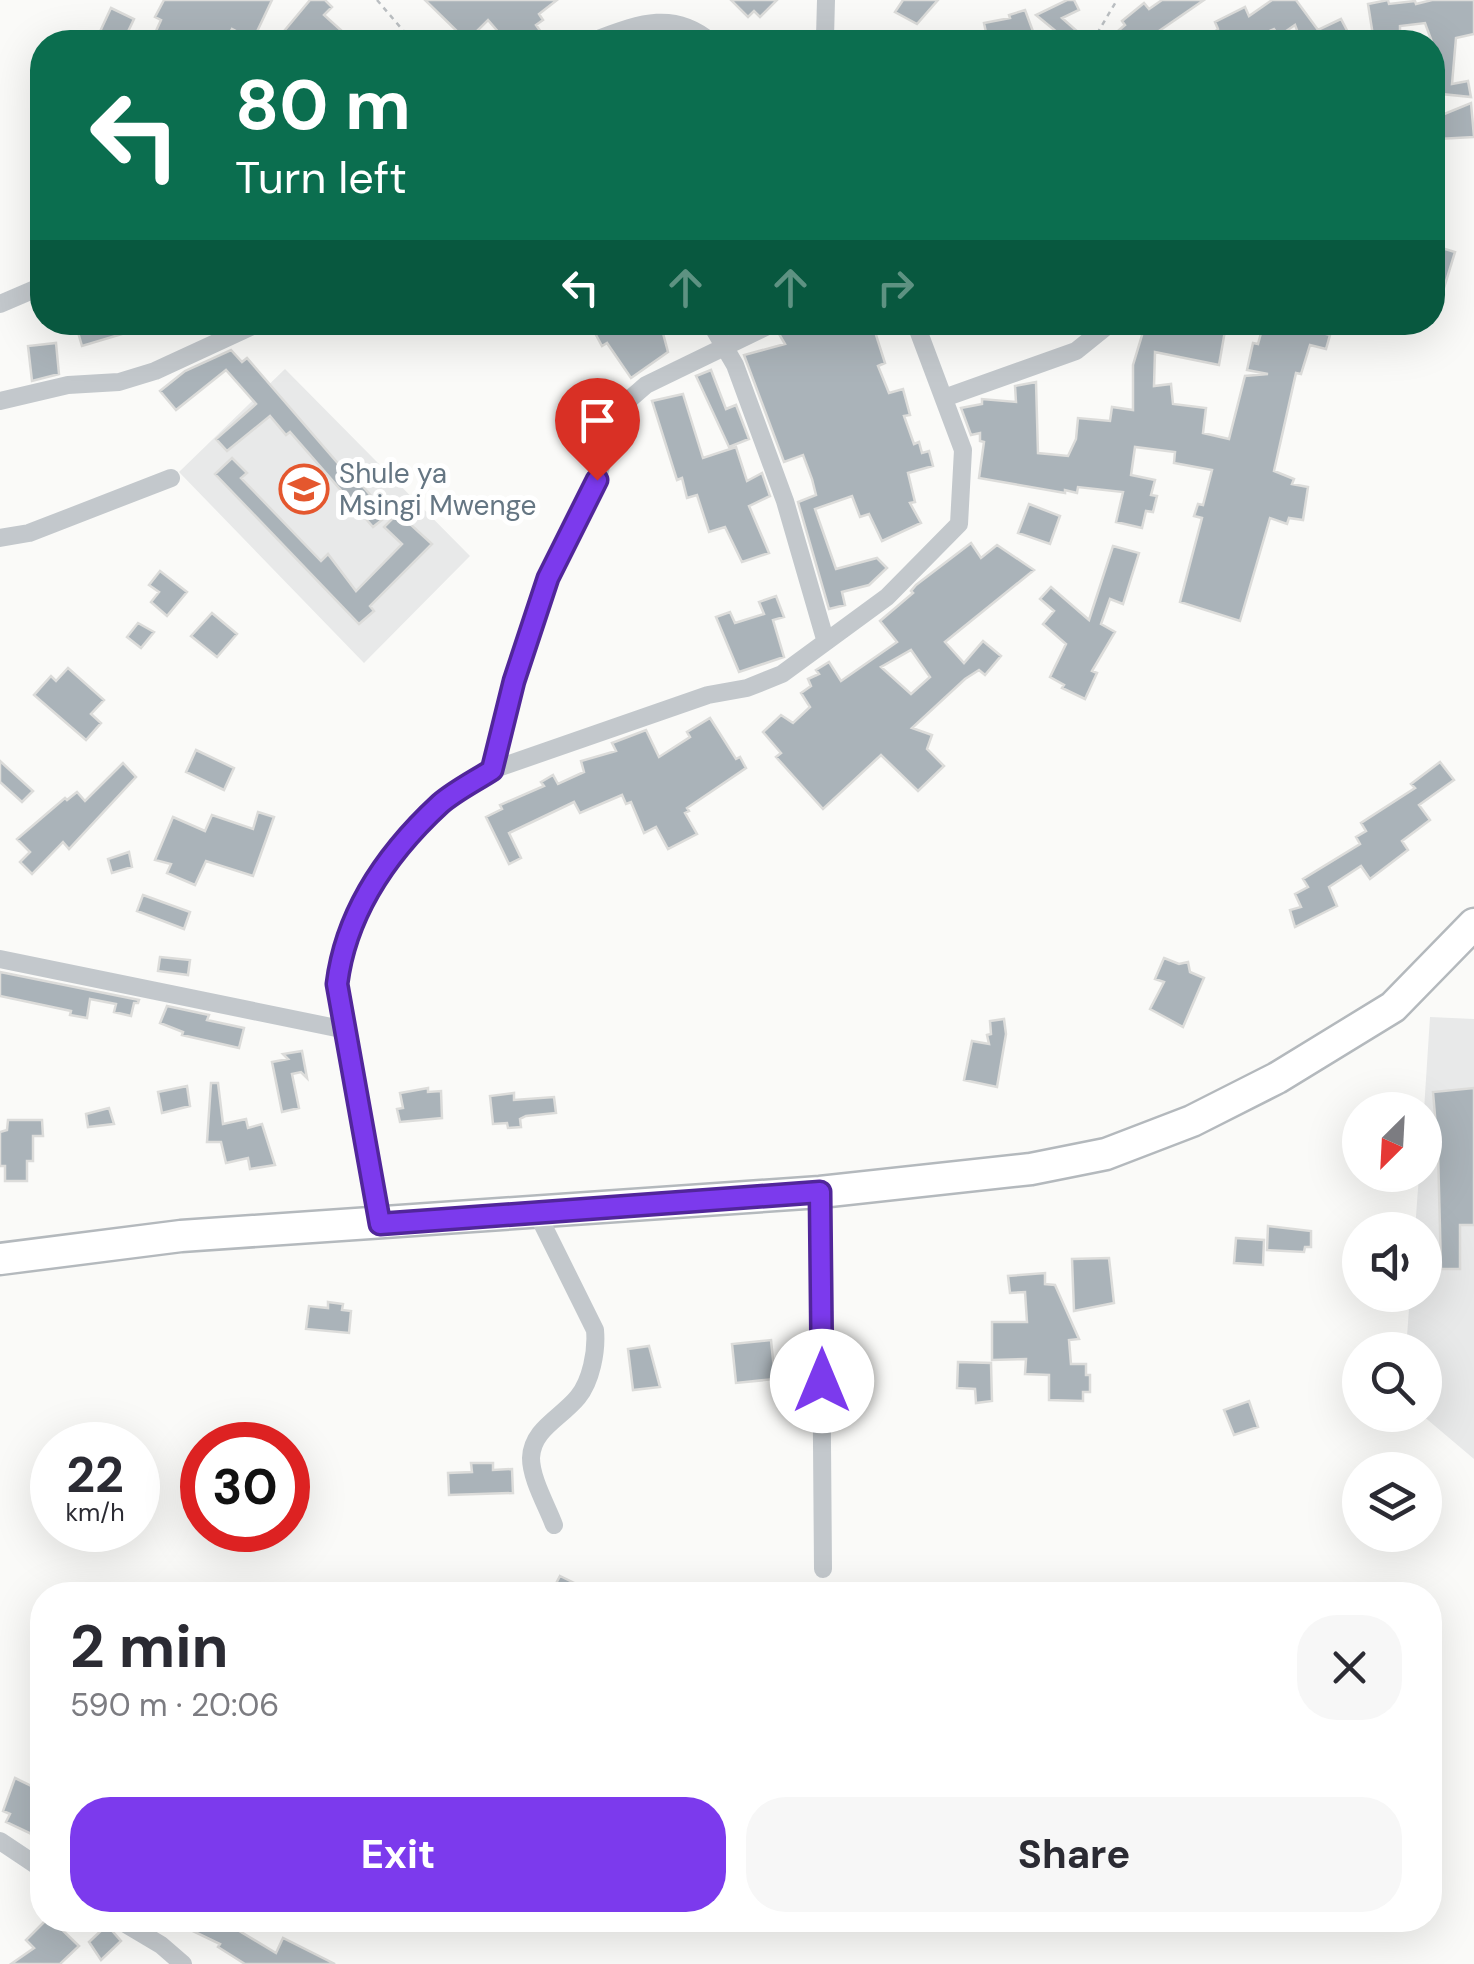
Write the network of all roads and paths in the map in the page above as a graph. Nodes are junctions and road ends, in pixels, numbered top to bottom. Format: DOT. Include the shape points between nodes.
graph roads {
  1 [pos="378,0"];
  2 [pos="826,0"];
  3 [pos="1117,0"];
  4 [pos="402,30"];
  5 [pos="630,30"];
  6 [pos="693,30"];
  7 [pos="827,30"];
  8 [pos="1099,30"];
  9 [pos="30,291"];
  10 [pos="0,304"];
  11 [pos="234,335"];
  12 [pos="718,335"];
  13 [pos="750,335"];
  14 [pos="920,335"];
  15 [pos="1096,335"];
  16 [pos="726,347"];
  17 [pos="944,398"];
  18 [pos="0,401"];
  19 [pos="171,478"];
  20 [pos="0,538"];
  21 [pos="826,639"];
  22 [pos="492,770"];
  23 [pos="1474,924"];
  24 [pos="0,959"];
  25 [pos="346,1030"];
  26 [pos="820,1192"];
  27 [pos="537,1213"];
  28 [pos="380,1224"];
  29 [pos="0,1259"];
  30 [pos="554,1525"];
  31 [pos="823,1569"];
  32 [pos="0,1841"];
  33 [pos="30,1861"];
  34 [pos="140,1932"];
  35 [pos="184,1964"];
  1 -- 4 [label="path"];
  2 -- 7 [label="street"];
  3 -- 8 [label="path"];
  5 -- 6 [label="street" via="656,22 681,22"];
  9 -- 10 [label="street"];
  11 -- 18 [label="street" via="119,382 68,385"];
  12 -- 16 [label="street"];
  13 -- 16 [label="street"];
  14 -- 17 [label="street"];
  15 -- 17 [label="street" via="1076,351"];
  16 -- 21 [label="street" via="786,501"];
  16 -- 22 [label="street" via="646,385 616,411 597,480 548,578"];
  17 -- 21 [label="street" via="963,450 959,524 888,597"];
  19 -- 20 [label="street"];
  21 -- 22 [label="street" via="782,674 747,688 708,695"];
  22 -- 25 [label="street" via="442,802 385,863 352,919 337,984"];
  23 -- 26 [label="highway" via="1393,1007 1278,1078 1192,1121 1106,1154 1030,1169"];
  24 -- 25 [label="street"];
  25 -- 28 [label="street"];
  26 -- 27 [label="highway"];
  26 -- 31 [label="street"];
  27 -- 28 [label="highway"];
  27 -- 30 [label="street" via="595,1330 596,1346 580,1396 534,1443 531,1462"];
  28 -- 29 [label="highway" via="181,1236"];
  32 -- 33 [label="street"];
  34 -- 35 [label="street"];
}
